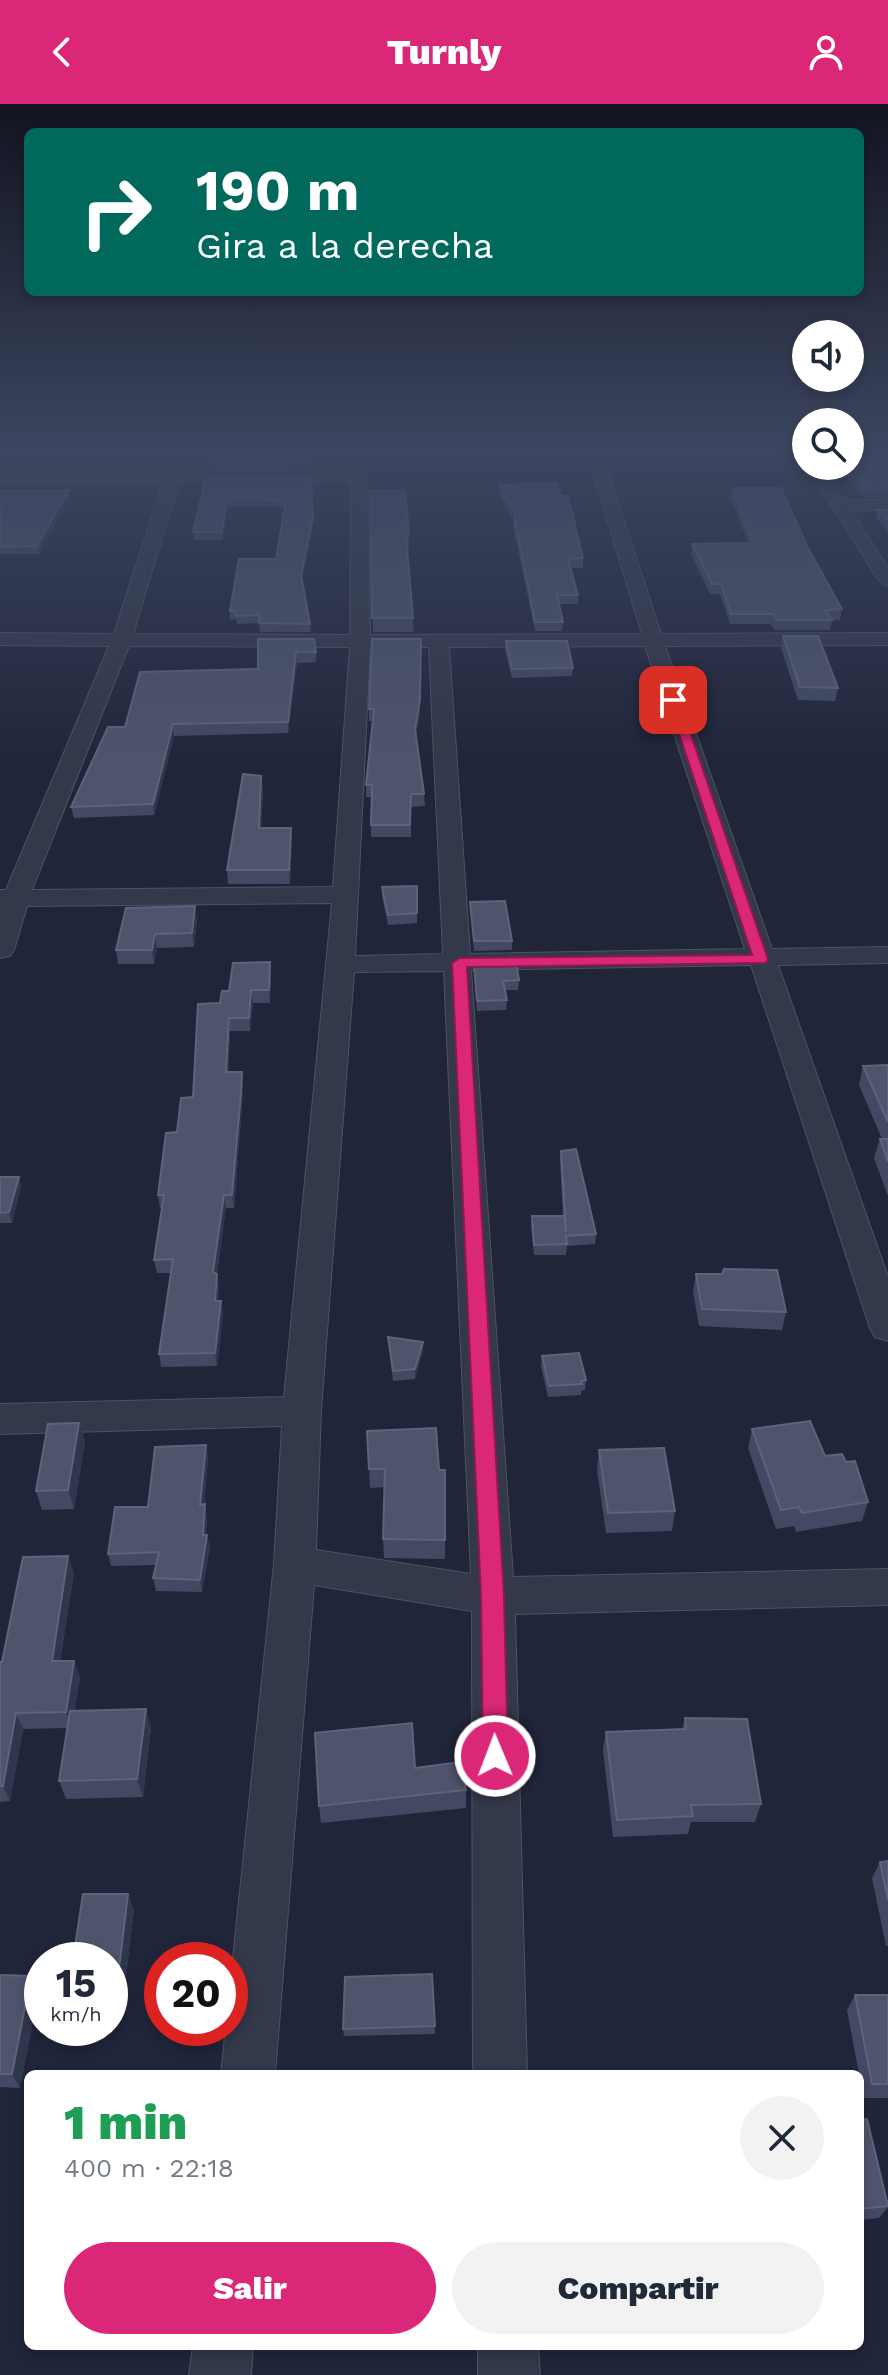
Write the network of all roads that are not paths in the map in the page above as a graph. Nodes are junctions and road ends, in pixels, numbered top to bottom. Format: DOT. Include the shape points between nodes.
graph roads {
  1 [pos="147,555"];
  2 [pos="360,555"];
  3 [pos="626,555"];
  4 [pos="872,555"];
  5 [pos="887,578"];
  6 [pos="122,638"];
  7 [pos="0,639"];
  8 [pos="888,639"];
  9 [pos="360,641"];
  10 [pos="439,641"];
  11 [pos="654,642"];
  12 [pos="345,895"];
  13 [pos="8,898"];
  14 [pos="0,950"];
  15 [pos="888,955"];
  16 [pos="761,959"];
  17 [pos="460,963"];
  18 [pos="341,964"];
  19 [pos="888,1328"];
  20 [pos="302,1411"];
  21 [pos="0,1419"];
  22 [pos="295,1564"];
  23 [pos="888,1587"];
  24 [pos="493,1596"];
  25 [pos="248,2070"];
  26 [pos="500,2070"];
  27 [pos="223,2350"];
  28 [pos="508,2350"];
  29 [pos="220,2375"];
  30 [pos="509,2375"];
  1 -- 6 [label="street"];
  2 -- 9 [label="street"];
  3 -- 11 [label="street"];
  4 -- 5 [label="street"];
  6 -- 7 [label="street"];
  6 -- 9 [label="street"];
  6 -- 13 [label="street"];
  8 -- 11 [label="street"];
  9 -- 10 [label="street"];
  9 -- 12 [label="street"];
  10 -- 11 [label="street"];
  10 -- 17 [label="street"];
  11 -- 16 [label="street"];
  12 -- 13 [label="street"];
  12 -- 18 [label="street"];
  13 -- 14 [label="street"];
  15 -- 16 [label="street"];
  16 -- 17 [label="street"];
  16 -- 19 [label="street"];
  17 -- 18 [label="street"];
  17 -- 24 [label="street"];
  18 -- 20 [label="street"];
  20 -- 21 [label="street"];
  20 -- 22 [label="street"];
  22 -- 24 [label="street"];
  22 -- 25 [label="street"];
  23 -- 24 [label="street"];
  24 -- 26 [label="street"];
  27 -- 29 [label="street"];
  28 -- 30 [label="street"];
}
